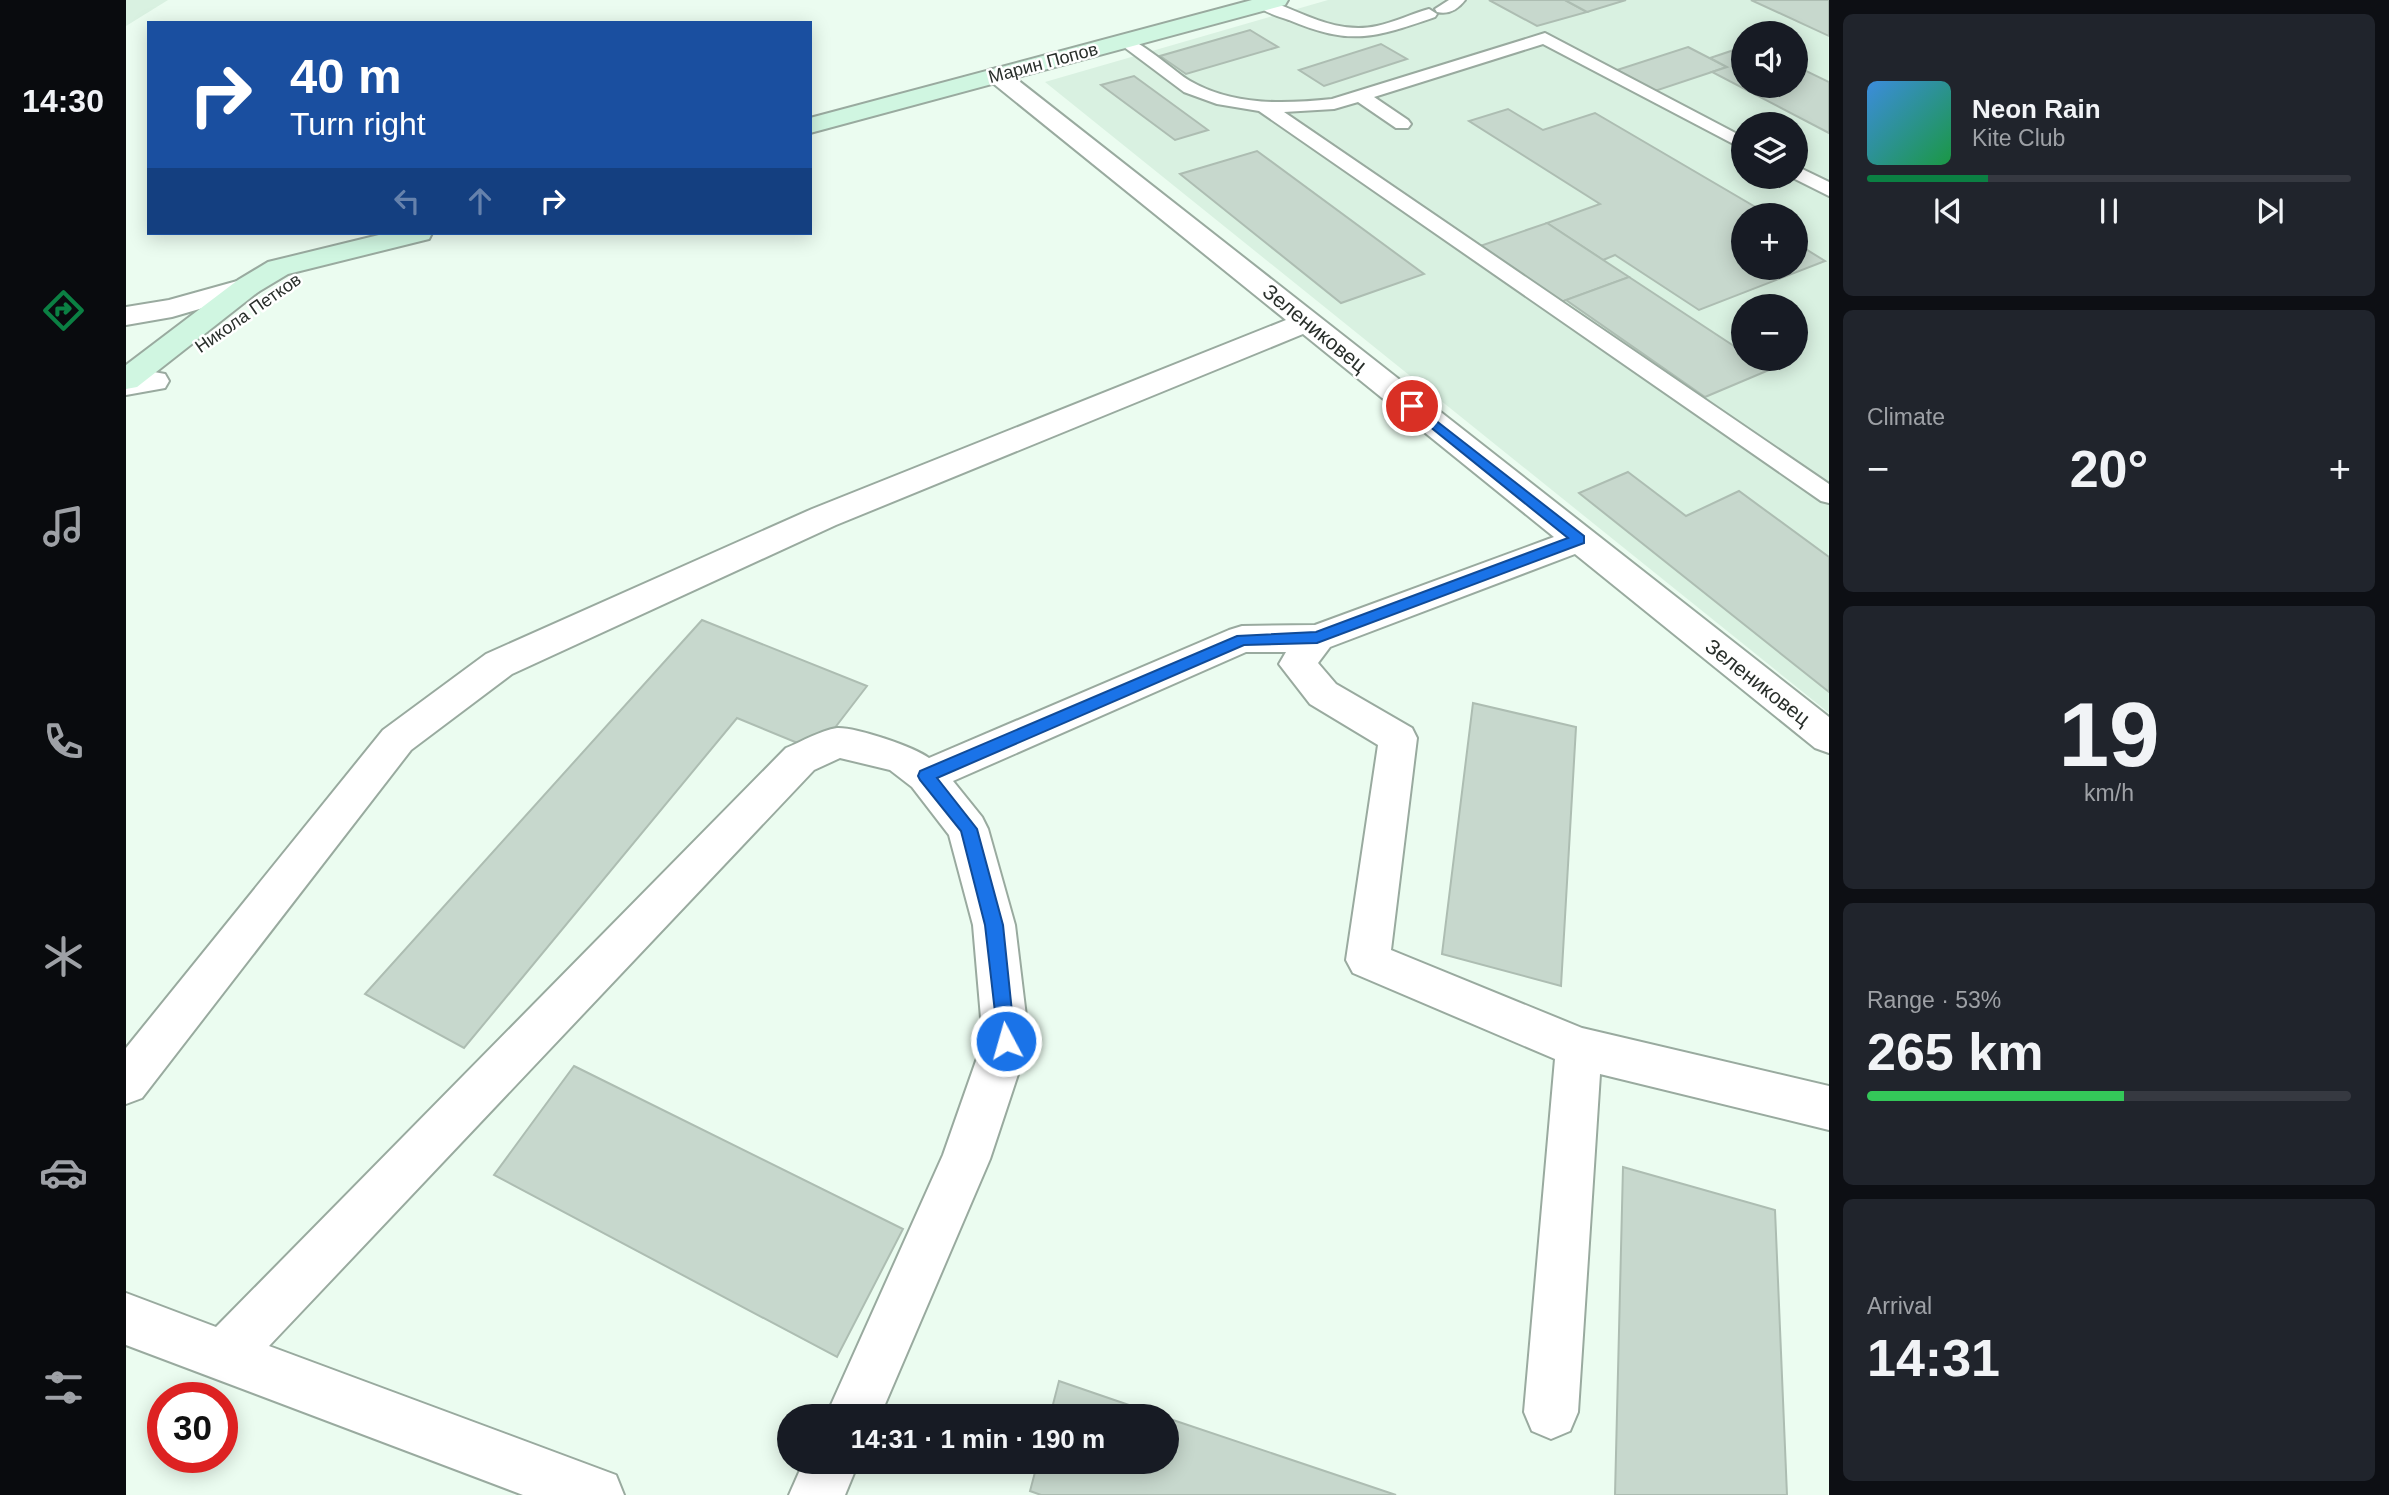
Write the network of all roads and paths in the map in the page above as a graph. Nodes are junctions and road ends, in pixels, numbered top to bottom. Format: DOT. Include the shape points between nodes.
graph roads {
  1 [pos="1457,0"];
  2 [pos="1270,2"];
  3 [pos="1124,41"];
  4 [pos="997,75"];
  5 [pos="1360,96"];
  6 [pos="1263,106"];
  7 [pos="1402,124"];
  8 [pos="812,125"];
  9 [pos="1731,138"];
  10 [pos="1808,179"];
  11 [pos="1829,190"];
  12 [pos="412,235"];
  13 [pos="360,249"];
  14 [pos="248,286"];
  15 [pos="139,314"];
  16 [pos="1308,322"];
  17 [pos="192,341"];
  18 [pos="135,383"];
  19 [pos="126,404"];
  20 [pos="1829,495"];
  21 [pos="1579,540"];
  22 [pos="1317,638"];
  23 [pos="1829,738"];
  24 [pos="926,776"];
  25 [pos="1579,1048"];
  26 [pos="126,1083"];
  27 [pos="1829,1108"];
  28 [pos="126,1319"];
  29 [pos="225,1354"];
  30 [pos="858,1404"];
  31 [pos="1551,1412"];
  32 [pos="826,1474"];
  33 [pos="596,1495"];
  34 [pos="817,1495"];
  1 -- 2 [label="lane" via="1436,12 1353,34 1335,32"];
  2 -- 3 [label="main road, Марин Попов"];
  3 -- 4 [label="main road, Марин Попов"];
  3 -- 6 [label="lane" via="1191,89"];
  4 -- 8 [label="main road, Марин Попов"];
  4 -- 16 [label="street, Зелениковец"];
  5 -- 6 [label="lane" via="1300,108"];
  5 -- 7 [label="lane"];
  5 -- 9 [label="lane" via="1545,38"];
  6 -- 20 [label="lane"];
  10 -- 11 [label="lane"];
  12 -- 13 [label="main road"];
  13 -- 14 [label="main road, Никола Петков" via="278,268"];
  13 -- 17 [label="main road, Никола Петков" via="293,278"];
  14 -- 15 [label="street"];
  14 -- 17 [label="main road, Никола Петков"];
  15 -- 17 [label="street" via="166,317"];
  16 -- 21 [label="street, Зелениковец"];
  16 -- 26 [label="street" via="824,517 499,664 397,740"];
  17 -- 18 [label="main road, Никола Петков"];
  18 -- 19 [label="main road, Никола Петков"];
  21 -- 22 [label="street"];
  21 -- 23 [label="street, Зелениковец"];
  22 -- 24 [label="street" via="1242,639"];
  22 -- 25 [label="street" via="1297,664 1323,694 1398,738 1368,960"];
  24 -- 29 [label="street" via="901,758 838,743 800,759"];
  24 -- 30 [label="street" via="968,829 994,925 1006,1041 966,1159"];
  25 -- 27 [label="street"];
  25 -- 31 [label="street"];
  28 -- 29 [label="street"];
  29 -- 33 [label="street"];
  32 -- 34 [label="street"];
}
